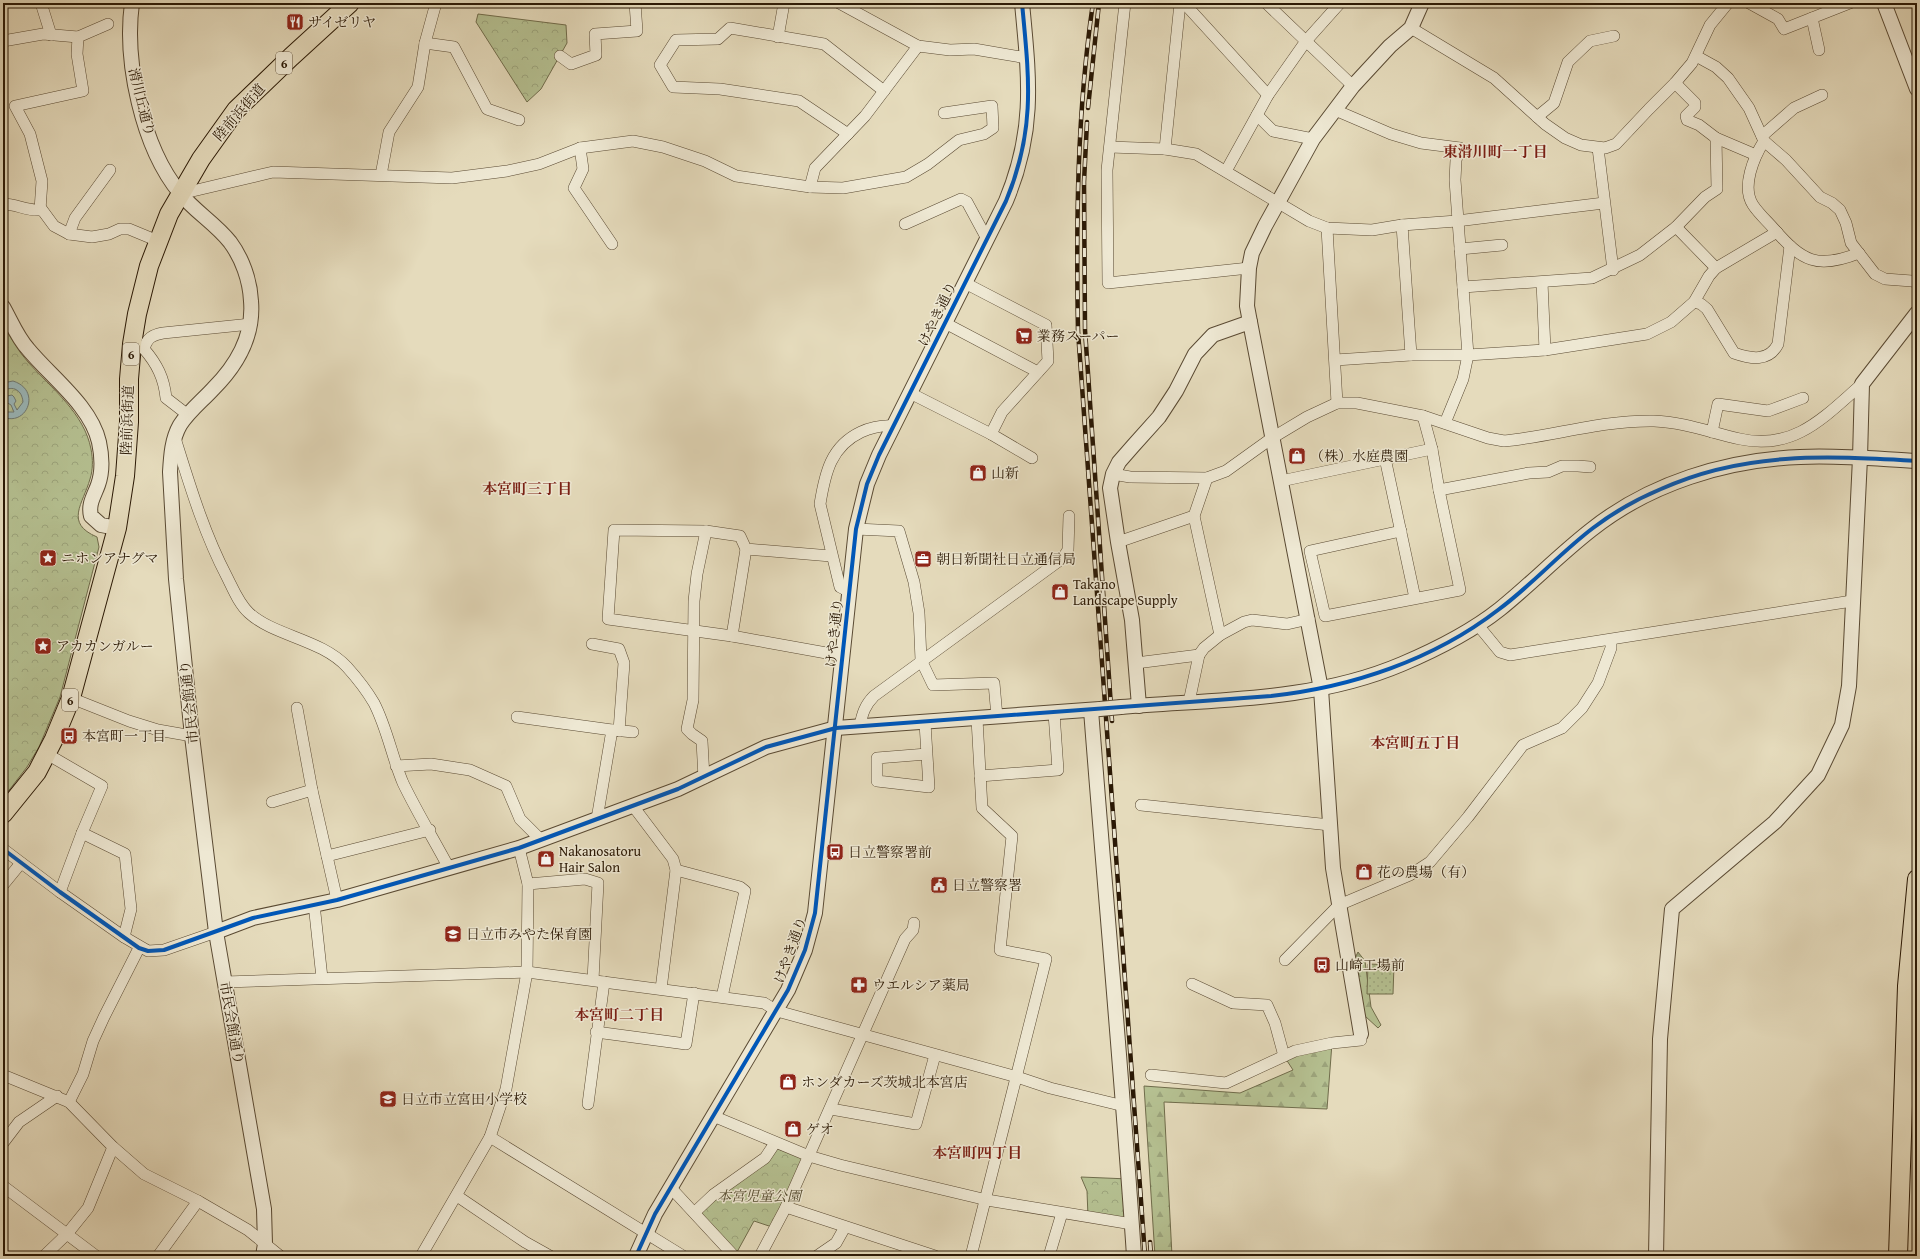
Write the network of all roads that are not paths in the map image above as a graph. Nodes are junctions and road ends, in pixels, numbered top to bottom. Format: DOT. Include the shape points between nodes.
graph roads {
  1 [pos="41,3"];
  2 [pos="132,3"];
  3 [pos="350,3"];
  4 [pos="436,3"];
  5 [pos="635,3"];
  6 [pos="784,3"];
  7 [pos="839,3"];
  8 [pos="1022,3"];
  9 [pos="1125,3"];
  10 [pos="1180,3"];
  11 [pos="1184,3"];
  12 [pos="1266,3"];
  13 [pos="1340,3"];
  14 [pos="1422,3"];
  15 [pos="1727,3"];
  16 [pos="1749,3"];
  17 [pos="1850,3"];
  18 [pos="1884,3"];
  19 [pos="1812,18"];
  20 [pos="108,24"];
  21 [pos="1411,28"];
  22 [pos="51,35"];
  23 [pos="1614,36"];
  24 [pos="78,37"];
  25 [pos="778,37"];
  26 [pos="3,41"];
  27 [pos="1306,41"];
  28 [pos="425,43"];
  29 [pos="918,46"];
  30 [pos="1819,50"];
  31 [pos="560,56"];
  32 [pos="1696,56"];
  33 [pos="1027,58"];
  34 [pos="1675,84"];
  35 [pos="1353,86"];
  36 [pos="1917,89"];
  37 [pos="884,91"];
  38 [pos="1268,95"];
  39 [pos="1822,95"];
  40 [pos="1335,110"];
  41 [pos="944,114"];
  42 [pos="1257,115"];
  43 [pos="1537,117"];
  44 [pos="519,120"];
  45 [pos="848,134"];
  46 [pos="1716,138"];
  47 [pos="1313,139"];
  48 [pos="1763,139"];
  49 [pos="1110,147"];
  50 [pos="580,148"];
  51 [pos="1165,148"];
  52 [pos="1598,148"];
  53 [pos="1756,155"];
  54 [pos="110,170"];
  55 [pos="1226,171"];
  56 [pos="381,174"];
  57 [pos="810,187"];
  58 [pos="180,194"];
  59 [pos="1278,202"];
  60 [pos="1604,203"];
  61 [pos="3,204"];
  62 [pos="40,207"];
  63 [pos="1458,221"];
  64 [pos="905,224"];
  65 [pos="1402,224"];
  66 [pos="1676,227"];
  67 [pos="1327,228"];
  68 [pos="1777,232"];
  69 [pos="69,234"];
  70 [pos="987,239"];
  71 [pos="158,241"];
  72 [pos="612,244"];
  73 [pos="1502,246"];
  74 [pos="1790,246"];
  75 [pos="1460,249"];
  76 [pos="1859,253"];
  77 [pos="1249,268"];
  78 [pos="1716,268"];
  79 [pos="1613,270"];
  80 [pos="1542,282"];
  81 [pos="965,283"];
  82 [pos="1917,283"];
  83 [pos="1463,287"];
  84 [pos="1694,302"];
  85 [pos="3,307"];
  86 [pos="1917,313"];
  87 [pos="1250,322"];
  88 [pos="945,323"];
  89 [pos="251,324"];
  90 [pos="1545,350"];
  91 [pos="1411,355"];
  92 [pos="1468,355"];
  93 [pos="1335,360"];
  94 [pos="1038,372"];
  95 [pos="1862,384"];
  96 [pos="910,393"];
  97 [pos="1803,398"];
  98 [pos="1337,403"];
  99 [pos="188,415"];
  100 [pos="1422,416"];
  101 [pos="1445,424"];
  102 [pos="894,426"];
  103 [pos="1712,432"];
  104 [pos="991,434"];
  105 [pos="174,438"];
  106 [pos="1272,438"];
  107 [pos="1432,449"];
  108 [pos="1032,458"];
  109 [pos="1385,458"];
  110 [pos="1860,458"];
  111 [pos="1917,461"];
  112 [pos="1590,467"];
  113 [pos="1113,474"];
  114 [pos="1207,478"];
  115 [pos="1281,481"];
  116 [pos="1439,490"];
  117 [pos="1069,516"];
  118 [pos="1194,516"];
  119 [pos="117,528"];
  120 [pos="856,529"];
  121 [pos="706,531"];
  122 [pos="1401,531"];
  123 [pos="1118,542"];
  124 [pos="746,549"];
  125 [pos="831,556"];
  126 [pos="850,592"];
  127 [pos="1415,598"];
  128 [pos="1852,601"];
  129 [pos="1309,619"];
  130 [pos="1477,624"];
  131 [pos="694,630"];
  132 [pos="1220,635"];
  133 [pos="732,636"];
  134 [pos="1611,640"];
  135 [pos="592,644"];
  136 [pos="1199,655"];
  137 [pos="843,656"];
  138 [pos="921,660"];
  139 [pos="1136,663"];
  140 [pos="1321,689"];
  141 [pos="72,698"];
  142 [pos="1189,702"];
  143 [pos="1139,706"];
  144 [pos="296,708"];
  145 [pos="1095,710"];
  146 [pos="1054,713"];
  147 [pos="517,717"];
  148 [pos="997,718"];
  149 [pos="977,719"];
  150 [pos="925,723"];
  151 [pos="860,726"];
  152 [pos="836,728"];
  153 [pos="615,730"];
  154 [pos="633,732"];
  155 [pos="192,736"];
  156 [pos="47,754"];
  157 [pos="927,754"];
  158 [pos="396,766"];
  159 [pos="980,776"];
  160 [pos="704,778"];
  161 [pos="312,790"];
  162 [pos="272,802"];
  163 [pos="1141,805"];
  164 [pos="633,806"];
  165 [pos="3,814"];
  166 [pos="597,819"];
  167 [pos="1330,825"];
  168 [pos="430,830"];
  169 [pos="82,833"];
  170 [pos="541,840"];
  171 [pos="3,848"];
  172 [pos="519,848"];
  173 [pos="327,856"];
  174 [pos="21,863"];
  175 [pos="449,868"];
  176 [pos="676,870"];
  177 [pos="1917,878"];
  178 [pos="528,884"];
  179 [pos="3,885"];
  180 [pos="60,892"];
  181 [pos="337,900"];
  182 [pos="314,904"];
  183 [pos="1339,905"];
  184 [pos="914,923"];
  185 [pos="216,932"];
  186 [pos="124,938"];
  187 [pos="139,948"];
  188 [pos="1285,960"];
  189 [pos="527,972"];
  190 [pos="322,978"];
  191 [pos="598,981"];
  192 [pos="225,982"];
  193 [pos="1192,984"];
  194 [pos="661,989"];
  195 [pos="694,993"];
  196 [pos="722,997"];
  197 [pos="777,1011"];
  198 [pos="596,1032"];
  199 [pos="1361,1034"];
  200 [pos="862,1035"];
  201 [pos="935,1055"];
  202 [pos="1284,1056"];
  203 [pos="3,1075"];
  204 [pos="1151,1075"];
  205 [pos="1017,1077"];
  206 [pos="57,1096"];
  207 [pos="69,1102"];
  208 [pos="588,1104"];
  209 [pos="1124,1106"];
  210 [pos="831,1109"];
  211 [pos="713,1116"];
  212 [pos="490,1137"];
  213 [pos="775,1143"];
  214 [pos="3,1144"];
  215 [pos="113,1147"];
  216 [pos="809,1156"];
  217 [pos="3,1186"];
  218 [pos="671,1188"];
  219 [pos="457,1196"];
  220 [pos="987,1200"];
  221 [pos="198,1201"];
  222 [pos="786,1207"];
  223 [pos="695,1212"];
  224 [pos="1062,1212"];
  225 [pos="1132,1224"];
  226 [pos="845,1227"];
  227 [pos="67,1234"];
  228 [pos="646,1234"];
  229 [pos="264,1250"];
  230 [pos="44,1256"];
  231 [pos="96,1256"];
  232 [pos="158,1256"];
  233 [pos="280,1256"];
  234 [pos="421,1256"];
  235 [pos="550,1256"];
  236 [pos="636,1256"];
  237 [pos="683,1256"];
  238 [pos="734,1256"];
  239 [pos="760,1256"];
  240 [pos="817,1256"];
  241 [pos="935,1256"];
  242 [pos="971,1256"];
  243 [pos="1049,1256"];
  244 [pos="1134,1256"];
  245 [pos="1656,1256"];
  246 [pos="1898,1256"];
  1 -- 22 [label="street"];
  2 -- 58 [label="street, 滑川丘通り" via="130,52 137,96 154,148"];
  3 -- 58 [label="highway, 陸前浜街道 / 6" via="236,110"];
  4 -- 28 [label="street"];
  5 -- 31 [label="street" via="637,30 594,34 596,55 571,64"];
  6 -- 25 [label="street"];
  7 -- 29 [label="street"];
  8 -- 33 [label="street, けやき通り"];
  9 -- 49 [label="street"];
  10 -- 51 [label="street"];
  11 -- 38 [label="street"];
  12 -- 27 [label="street"];
  13 -- 27 [label="street"];
  14 -- 21 [label="street"];
  15 -- 32 [label="street" via="1710,26"];
  16 -- 19 [label="street" via="1778,19 1784,29"];
  17 -- 19 [label="street"];
  18 -- 36 [label="street"];
  19 -- 30 [label="street"];
  20 -- 24 [label="street"];
  21 -- 35 [label="street" via="1390,46"];
  21 -- 43 [label="street" via="1494,78"];
  22 -- 24 [label="street"];
  22 -- 26 [label="street"];
  23 -- 43 [label="street" via="1590,41 1568,62 1554,103"];
  24 -- 62 [label="street" via="77,54 83,91 15,106 30,134 42,181"];
  25 -- 37 [label="street" via="824,44"];
  25 -- 45 [label="street" via="730,28 718,39 676,40 660,65 673,87 720,89 799,101"];
  27 -- 35 [label="street"];
  27 -- 38 [label="street"];
  28 -- 44 [label="street" via="454,47 487,110"];
  28 -- 56 [label="street" via="418,87 389,132"];
  29 -- 33 [label="street" via="950,50 974,49"];
  29 -- 37 [label="street"];
  32 -- 34 [label="street"];
  32 -- 48 [label="street" via="1716,67 1728,78 1749,108"];
  33 -- 70 [label="street, けやき通り" via="1029,90 1025,142 1014,182"];
  34 -- 46 [label="street" via="1695,103 1695,107 1686,116 1687,120 1699,125"];
  34 -- 52 [label="street" via="1616,144"];
  35 -- 40 [label="street"];
  37 -- 45 [label="street"];
  38 -- 42 [label="street"];
  39 -- 48 [label="street" via="1794,108"];
  40 -- 47 [label="street"];
  40 -- 63 [label="street" via="1391,134 1421,143 1460,148 1456,160 1455,180"];
  41 -- 57 [label="street" via="992,106 993,128 984,134 959,140 906,177 843,188"];
  42 -- 47 [label="street" via="1273,131"];
  42 -- 55 [label="street"];
  43 -- 52 [label="street" via="1565,138 1581,145"];
  45 -- 57 [label="street" via="815,168"];
  46 -- 53 [label="street"];
  46 -- 66 [label="street" via="1717,189 1705,197"];
  47 -- 59 [label="street"];
  48 -- 53 [label="street"];
  48 -- 76 [label="street" via="1820,197 1840,210 1851,243"];
  49 -- 51 [label="street"];
  49 -- 77 [label="street" via="1107,170 1108,282"];
  50 -- 56 [label="street" via="539,164 507,171 452,178"];
  50 -- 57 [label="street" via="633,141 663,146 698,158 736,176"];
  50 -- 72 [label="street" via="583,169 574,188"];
  51 -- 55 [label="street" via="1196,154"];
  52 -- 60 [label="street"];
  53 -- 68 [label="street" via="1750,170 1752,204"];
  54 -- 69 [label="street" via="75,218"];
  55 -- 59 [label="street"];
  56 -- 58 [label="street" via="273,172"];
  58 -- 71 [label="highway, 陸前浜街道 / 6"];
  58 -- 89 [label="street, 市民会館通り" via="230,242 235,250 250,286"];
  59 -- 67 [label="street" via="1309,221"];
  59 -- 77 [label="street" via="1252,254"];
  60 -- 63 [label="street"];
  60 -- 79 [label="street"];
  61 -- 62 [label="street" via="14,204 30,210 40,210"];
  62 -- 69 [label="street" via="54,226"];
  63 -- 65 [label="street"];
  63 -- 75 [label="street"];
  64 -- 70 [label="street" via="961,199 967,202"];
  65 -- 67 [label="street" via="1372,230"];
  65 -- 91 [label="street"];
  66 -- 78 [label="street"];
  66 -- 79 [label="street" via="1640,255"];
  67 -- 93 [label="street"];
  68 -- 74 [label="street"];
  68 -- 78 [label="street"];
  69 -- 71 [label="street" via="92,237 129,229"];
  70 -- 81 [label="street, けやき通り"];
  71 -- 119 [label="highway, 陸前浜街道 / 6" via="143,289 132,344 127,454"];
  73 -- 75 [label="street"];
  74 -- 76 [label="street" via="1810,260 1824,262 1845,259"];
  74 -- 84 [label="street" via="1778,344 1774,353 1753,358 1734,353 1707,310"];
  75 -- 83 [label="street"];
  76 -- 82 [label="street" via="1875,274 1885,279"];
  77 -- 87 [label="street" via="1247,306"];
  78 -- 84 [label="street"];
  79 -- 80 [label="street" via="1592,278"];
  80 -- 83 [label="street"];
  80 -- 90 [label="street"];
  81 -- 88 [label="street, けやき通り"];
  81 -- 94 [label="street" via="1046,325 1048,361"];
  83 -- 92 [label="street"];
  84 -- 90 [label="street" via="1671,322 1647,334"];
  85 -- 119 [label="street" via="26,348 85,412 94,427 99,441 102,467 99,484 90,505 90,516 101,526"];
  86 -- 95 [label="street"];
  87 -- 106 [label="street"];
  87 -- 113 [label="street" via="1213,335 1195,354 1159,417 1128,451"];
  88 -- 94 [label="street"];
  88 -- 96 [label="street, けやき通り"];
  89 -- 99 [label="street, 市民会館通り" via="236,363"];
  89 -- 99 [label="street" via="163,332 146,340 144,349 161,372 166,398"];
  90 -- 92 [label="street"];
  91 -- 92 [label="street"];
  91 -- 93 [label="street"];
  92 -- 101 [label="street" via="1463,379"];
  93 -- 98 [label="street"];
  94 -- 104 [label="street" via="1002,412"];
  95 -- 103 [label="street" via="1809,429 1795,435 1762,440 1742,439"];
  95 -- 110 [label="street"];
  96 -- 102 [label="street, けやき通り"];
  96 -- 104 [label="street"];
  97 -- 103 [label="street" via="1768,411 1718,404"];
  98 -- 100 [label="street" via="1357,403"];
  98 -- 106 [label="street"];
  99 -- 105 [label="street, 市民会館通り"];
  100 -- 101 [label="street"];
  100 -- 107 [label="street"];
  101 -- 103 [label="street" via="1504,441 1631,422 1680,424"];
  102 -- 120 [label="street, けやき通り" via="867,484"];
  102 -- 125 [label="street" via="881,425 850,438 838,447 831,461 820,504"];
  104 -- 108 [label="street"];
  105 -- 155 [label="street, 市民会館通り" via="170,472 172,526"];
  105 -- 158 [label="street" via="212,548 236,596 249,613 268,625 307,641 346,666 374,703"];
  106 -- 114 [label="street" via="1226,471"];
  106 -- 115 [label="street"];
  107 -- 109 [label="street"];
  107 -- 116 [label="street"];
  109 -- 115 [label="street"];
  109 -- 122 [label="street"];
  110 -- 111 [label="street"];
  110 -- 128 [label="street"];
  110 -- 130 [label="street" via="1801,457 1736,464 1686,478 1660,489 1613,514 1592,529 1518,594"];
  112 -- 116 [label="street" via="1562,466 1548,472 1529,473"];
  113 -- 114 [label="street" via="1130,477"];
  113 -- 123 [label="street" via="1110,488"];
  114 -- 118 [label="street"];
  115 -- 129 [label="street"];
  116 -- 127 [label="street" via="1460,590"];
  117 -- 138 [label="street" via="1068,550 1063,558"];
  118 -- 123 [label="street"];
  118 -- 132 [label="street"];
  119 -- 141 [label="highway, 陸前浜街道 / 6"];
  120 -- 126 [label="street, けやき通り"];
  120 -- 138 [label="street" via="899,531 914,582 919,613"];
  121 -- 124 [label="street" via="740,536"];
  121 -- 131 [label="street" via="695,594"];
  121 -- 131 [label="street" via="614,530 608,619"];
  122 -- 127 [label="street"];
  122 -- 127 [label="street" via="1310,551 1325,616"];
  123 -- 139 [label="street" via="1131,613"];
  124 -- 125 [label="street"];
  124 -- 133 [label="street"];
  125 -- 126 [label="street" via="840,587"];
  126 -- 137 [label="street, けやき通り"];
  128 -- 134 [label="street"];
  128 -- 245 [label="street" via="1848,686 1842,725 1818,775 1775,822 1672,909 1660,1039"];
  129 -- 132 [label="street" via="1287,624 1252,620"];
  129 -- 140 [label="street"];
  130 -- 134 [label="street" via="1500,652 1510,655"];
  130 -- 140 [label="street" via="1387,670"];
  131 -- 133 [label="street"];
  131 -- 160 [label="street" via="692,700 687,729 702,741"];
  132 -- 136 [label="street"];
  133 -- 137 [label="street"];
  134 -- 183 [label="street" via="1611,648 1598,683 1582,708 1562,728 1523,745 1430,862 1410,876"];
  135 -- 153 [label="street" via="620,649 624,663"];
  136 -- 139 [label="street"];
  136 -- 142 [label="street"];
  137 -- 152 [label="street, けやき通り"];
  138 -- 148 [label="street" via="933,685 994,683"];
  138 -- 151 [label="street" via="871,699 863,712"];
  139 -- 143 [label="street"];
  140 -- 142 [label="street" via="1271,696"];
  140 -- 167 [label="street"];
  141 -- 155 [label="street" via="129,721 158,730"];
  141 -- 156 [label="highway, 陸前浜街道 / 6"];
  142 -- 143 [label="street"];
  143 -- 145 [label="street, bridge"];
  144 -- 161 [label="street"];
  145 -- 146 [label="street"];
  145 -- 209 [label="street" via="1112,984"];
  146 -- 148 [label="street"];
  146 -- 159 [label="street" via="1058,770"];
  147 -- 153 [label="street"];
  148 -- 149 [label="street"];
  149 -- 150 [label="street"];
  149 -- 159 [label="street"];
  150 -- 151 [label="street"];
  150 -- 157 [label="street"];
  151 -- 152 [label="street"];
  152 -- 160 [label="street" via="766,747"];
  152 -- 197 [label="street, けやき通り" via="815,913 797,970"];
  153 -- 154 [label="street"];
  153 -- 166 [label="street"];
  155 -- 185 [label="street, 市民会館通り"];
  156 -- 165 [label="highway, 陸前浜街道 / 6" via="31,781"];
  156 -- 169 [label="street" via="102,786"];
  157 -- 157 [label="street" via="929,787 877,781 877,758"];
  158 -- 168 [label="street"];
  158 -- 170 [label="street" via="431,764 470,770 506,786 520,819"];
  159 -- 205 [label="street" via="982,808 1012,836 1000,950 1046,959"];
  160 -- 164 [label="street"];
  161 -- 162 [label="street"];
  161 -- 173 [label="street"];
  163 -- 167 [label="street"];
  164 -- 166 [label="street"];
  164 -- 176 [label="street" via="673,859"];
  166 -- 170 [label="street"];
  167 -- 183 [label="street"];
  168 -- 173 [label="street"];
  168 -- 175 [label="street"];
  169 -- 180 [label="street"];
  169 -- 186 [label="street" via="125,854 131,909"];
  170 -- 172 [label="street"];
  171 -- 174 [label="street"];
  172 -- 175 [label="street"];
  172 -- 178 [label="street"];
  173 -- 181 [label="street"];
  174 -- 179 [label="street"];
  174 -- 180 [label="street"];
  175 -- 181 [label="street"];
  176 -- 194 [label="street"];
  176 -- 196 [label="street" via="740,887 745,891"];
  177 -- 246 [label="highway" via="1907,986"];
  178 -- 189 [label="street"];
  178 -- 191 [label="street" via="585,879 598,883"];
  180 -- 186 [label="street"];
  181 -- 182 [label="street"];
  182 -- 185 [label="street" via="253,918"];
  182 -- 190 [label="street"];
  183 -- 188 [label="street"];
  183 -- 199 [label="street"];
  184 -- 200 [label="street" via="913,930 905,939"];
  185 -- 187 [label="street" via="164,950 148,951"];
  185 -- 192 [label="street, 市民会館通り"];
  186 -- 187 [label="street"];
  187 -- 207 [label="street" via="104,1017 84,1074"];
  189 -- 190 [label="street"];
  189 -- 191 [label="street"];
  189 -- 212 [label="street" via="506,1089"];
  190 -- 192 [label="street"];
  191 -- 194 [label="street"];
  191 -- 198 [label="street"];
  192 -- 229 [label="street, 市民会館通り" via="264,1209"];
  193 -- 202 [label="street" via="1233,1003 1267,1005"];
  194 -- 195 [label="street"];
  195 -- 196 [label="street"];
  195 -- 198 [label="street" via="686,1044"];
  196 -- 197 [label="street" via="764,1003"];
  197 -- 200 [label="street"];
  197 -- 211 [label="street, けやき通り"];
  198 -- 208 [label="street"];
  199 -- 202 [label="street" via="1361,1040 1332,1043"];
  200 -- 201 [label="street"];
  200 -- 210 [label="street"];
  201 -- 205 [label="street"];
  201 -- 210 [label="street" via="916,1124"];
  202 -- 204 [label="street" via="1226,1083"];
  203 -- 206 [label="street"];
  205 -- 209 [label="street"];
  205 -- 220 [label="street"];
  206 -- 207 [label="street"];
  206 -- 214 [label="street" via="19,1122"];
  207 -- 215 [label="street"];
  209 -- 225 [label="street"];
  210 -- 216 [label="street"];
  211 -- 213 [label="street"];
  211 -- 218 [label="street, けやき通り"];
  212 -- 219 [label="street"];
  212 -- 228 [label="street"];
  213 -- 216 [label="street"];
  213 -- 223 [label="street" via="765,1158 718,1191"];
  215 -- 221 [label="street" via="144,1174"];
  215 -- 227 [label="street" via="88,1208"];
  216 -- 220 [label="street"];
  216 -- 222 [label="street"];
  217 -- 227 [label="street"];
  218 -- 223 [label="street"];
  218 -- 228 [label="street, けやき通り"];
  219 -- 234 [label="street"];
  219 -- 235 [label="street"];
  220 -- 224 [label="street"];
  220 -- 242 [label="street"];
  221 -- 229 [label="street" via="248,1230"];
  221 -- 232 [label="street"];
  222 -- 226 [label="street"];
  222 -- 239 [label="street"];
  223 -- 238 [label="street"];
  224 -- 225 [label="street"];
  224 -- 243 [label="street"];
  225 -- 244 [label="street"];
  226 -- 240 [label="street" via="836,1243"];
  226 -- 241 [label="street"];
  227 -- 230 [label="street"];
  227 -- 231 [label="street"];
  228 -- 236 [label="street, けやき通り"];
  228 -- 237 [label="street"];
  229 -- 233 [label="street"];
}
